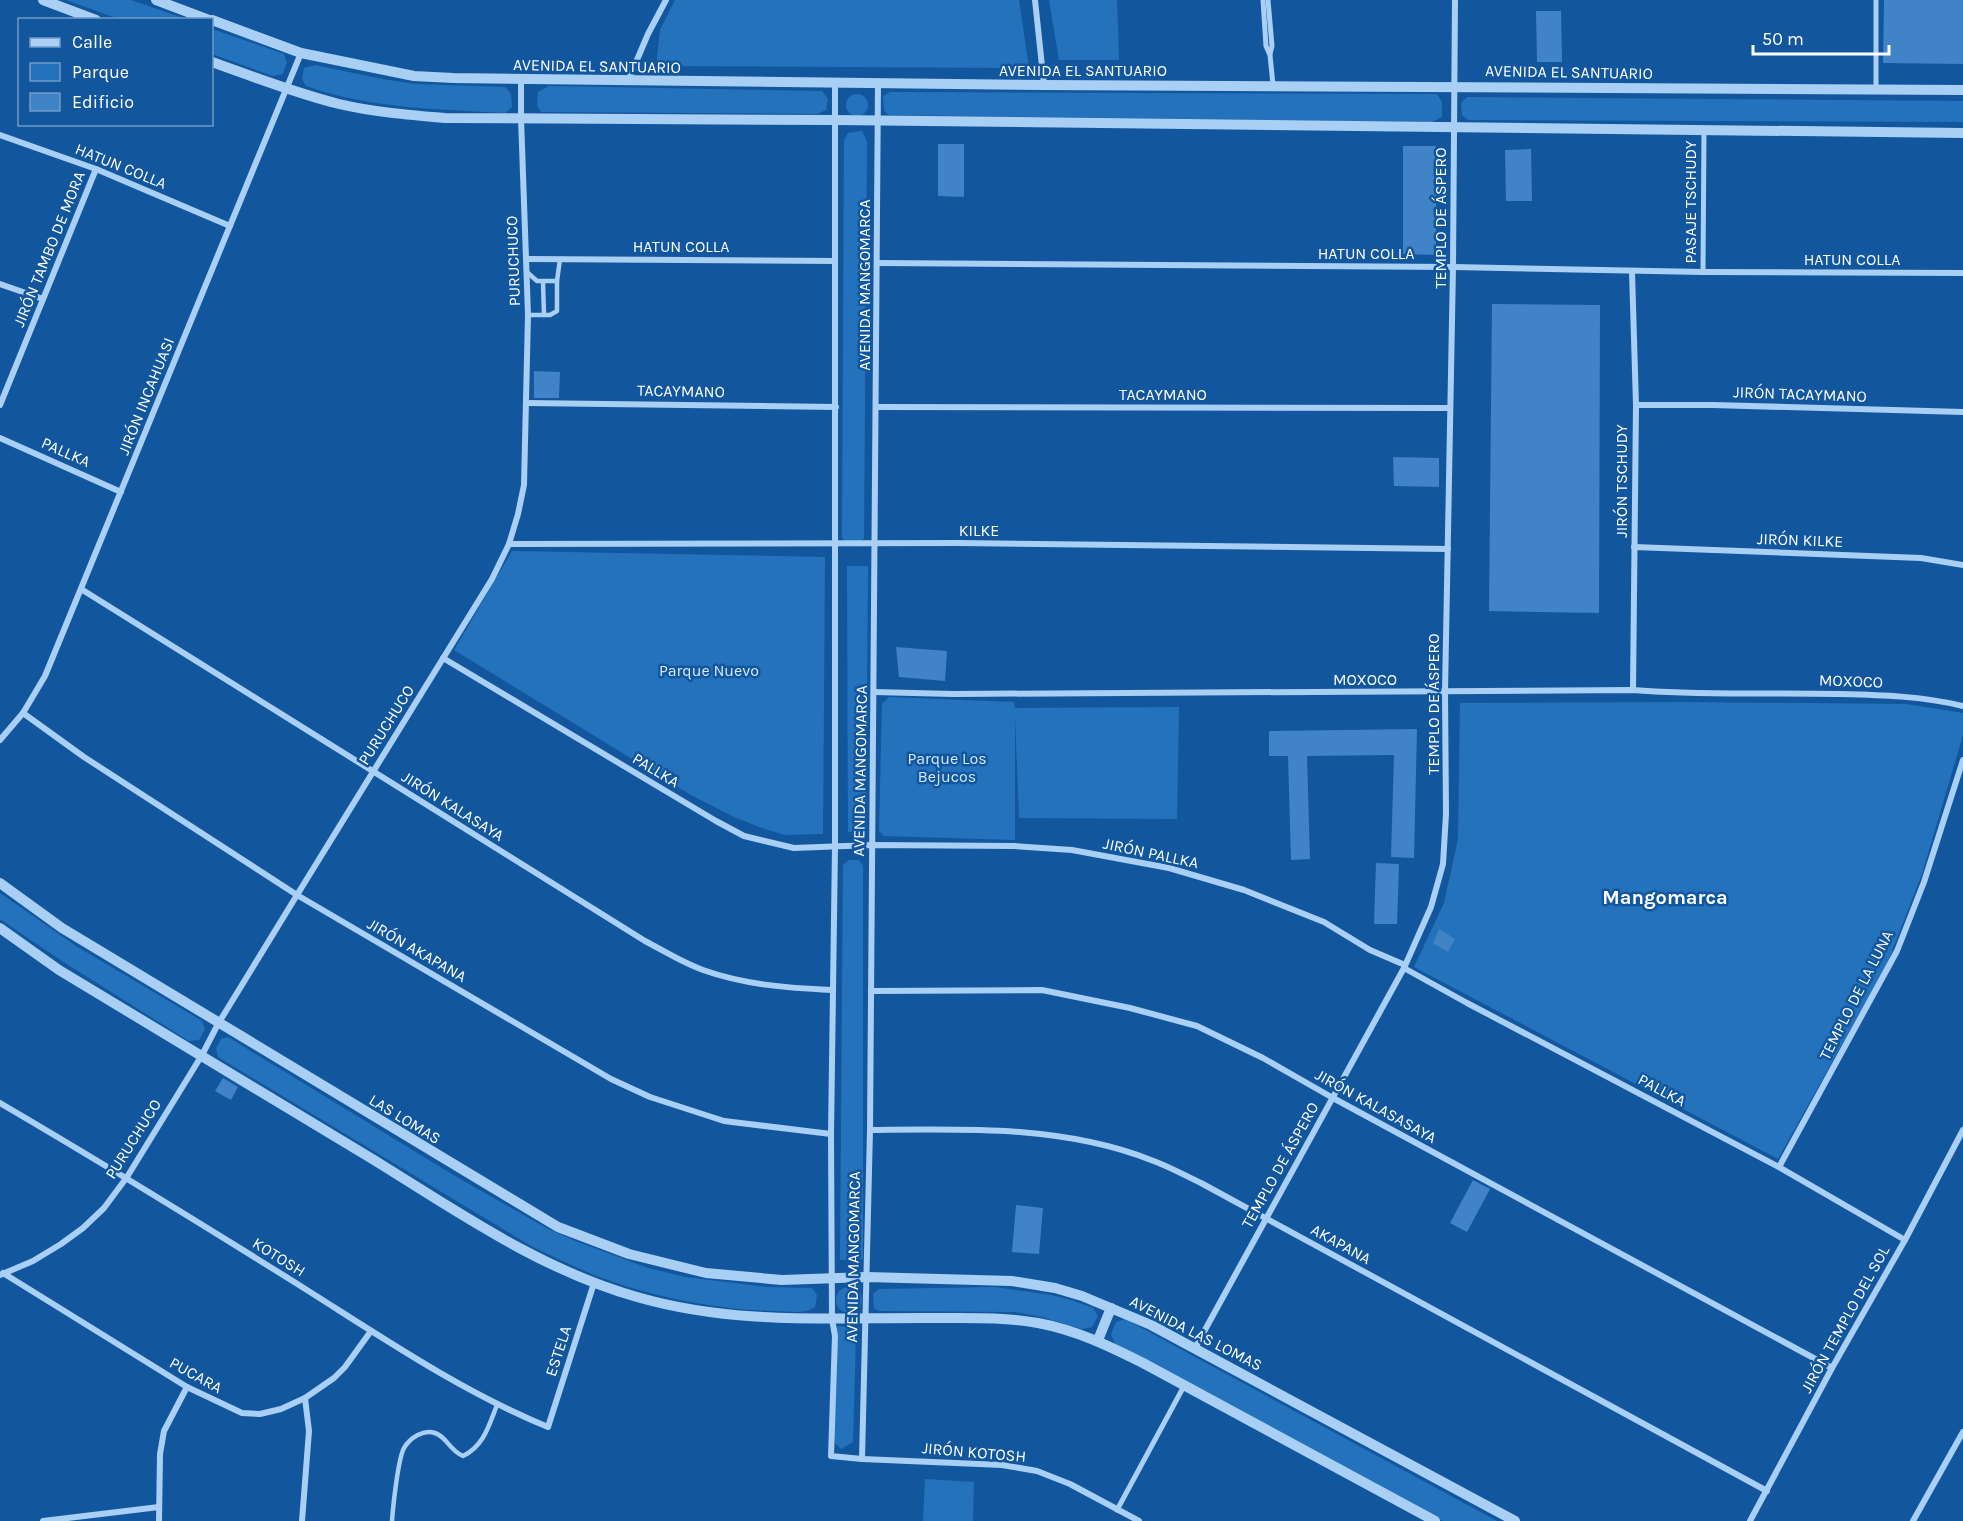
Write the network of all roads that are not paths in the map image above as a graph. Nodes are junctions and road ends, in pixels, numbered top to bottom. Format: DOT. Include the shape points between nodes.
graph roads {
  1 [pos="43,0"];
  2 [pos="156,0"];
  3 [pos="666,0"];
  4 [pos="1035,0"];
  5 [pos="1263,0"];
  6 [pos="1268,0"];
  7 [pos="1455,0"];
  8 [pos="1876,0"];
  9 [pos="91,18"];
  10 [pos="205,18"];
  11 [pos="213,21"];
  12 [pos="301,53"];
  13 [pos="1270,55"];
  14 [pos="213,62"];
  15 [pos="521,80"];
  16 [pos="628,81"];
  17 [pos="835,83"];
  18 [pos="878,83"];
  19 [pos="1044,85"];
  20 [pos="1273,85"];
  21 [pos="1454,86"];
  22 [pos="286,89"];
  23 [pos="1876,90"];
  24 [pos="1963,90"];
  25 [pos="521,118"];
  26 [pos="836,120"];
  27 [pos="878,122"];
  28 [pos="1454,127"];
  29 [pos="1704,131"];
  30 [pos="1963,133"];
  31 [pos="0,135"];
  32 [pos="96,169"];
  33 [pos="230,226"];
  34 [pos="527,259"];
  35 [pos="560,259"];
  36 [pos="836,261"];
  37 [pos="877,263"];
  38 [pos="1453,267"];
  39 [pos="1632,272"];
  40 [pos="1703,272"];
  41 [pos="528,273"];
  42 [pos="1963,273"];
  43 [pos="557,281"];
  44 [pos="543,282"];
  45 [pos="0,284"];
  46 [pos="43,299"];
  47 [pos="528,315"];
  48 [pos="544,315"];
  49 [pos="526,403"];
  50 [pos="0,405"];
  51 [pos="1635,405"];
  52 [pos="836,406"];
  53 [pos="877,407"];
  54 [pos="1449,408"];
  55 [pos="1963,412"];
  56 [pos="0,438"];
  57 [pos="121,492"];
  58 [pos="836,543"];
  59 [pos="509,544"];
  60 [pos="876,544"];
  61 [pos="1634,546"];
  62 [pos="1448,549"];
  63 [pos="1963,565"];
  64 [pos="81,589"];
  65 [pos="443,658"];
  66 [pos="1633,690"];
  67 [pos="874,692"];
  68 [pos="1445,692"];
  69 [pos="1963,706"];
  70 [pos="22,713"];
  71 [pos="0,740"];
  72 [pos="1963,760"];
  73 [pos="373,772"];
  74 [pos="873,845"];
  75 [pos="836,847"];
  76 [pos="0,883"];
  77 [pos="297,895"];
  78 [pos="0,928"];
  79 [pos="1405,966"];
  80 [pos="832,990"];
  81 [pos="872,991"];
  82 [pos="218,1024"];
  83 [pos="202,1055"];
  84 [pos="1333,1098"];
  85 [pos="0,1103"];
  86 [pos="870,1130"];
  87 [pos="1963,1130"];
  88 [pos="831,1134"];
  89 [pos="1779,1167"];
  90 [pos="127,1177"];
  91 [pos="1266,1219"];
  92 [pos="1905,1240"];
  93 [pos="1,1273"];
  94 [pos="832,1278"];
  95 [pos="867,1278"];
  96 [pos="594,1283"];
  97 [pos="1111,1308"];
  98 [pos="865,1317"];
  99 [pos="832,1319"];
  100 [pos="371,1331"];
  101 [pos="1098,1340"];
  102 [pos="1195,1348"];
  103 [pos="1832,1368"];
  104 [pos="1184,1386"];
  105 [pos="187,1387"];
  106 [pos="305,1398"];
  107 [pos="497,1405"];
  108 [pos="548,1427"];
  109 [pos="1963,1432"];
  110 [pos="831,1456"];
  111 [pos="862,1459"];
  112 [pos="1767,1491"];
  113 [pos="159,1507"];
  114 [pos="1118,1510"];
  115 [pos="44,1521"];
  116 [pos="159,1521"];
  117 [pos="302,1521"];
  118 [pos="392,1521"];
  119 [pos="1139,1521"];
  120 [pos="1435,1521"];
  121 [pos="1515,1521"];
  122 [pos="1750,1521"];
  123 [pos="1913,1521"];
  1 -- 9 [label="street"];
  2 -- 10 [label="street, AVENIDA EL SANTUARIO"];
  3 -- 16 [label="street"];
  4 -- 19 [label="street"];
  5 -- 13 [label="street"];
  6 -- 13 [label="street"];
  7 -- 21 [label="street, TEMPLO DE ÁSPERO"];
  8 -- 23 [label="street"];
  11 -- 12 [label="street, AVENIDA EL SANTUARIO"];
  12 -- 15 [label="street, AVENIDA EL SANTUARIO" via="414,76"];
  12 -- 22 [label="street, JIRÓN INCAHUASI"];
  13 -- 20 [label="street"];
  14 -- 22 [label="street"];
  15 -- 16 [label="street, AVENIDA EL SANTUARIO"];
  15 -- 25 [label="street, PURUCHUCO"];
  16 -- 17 [label="street, AVENIDA EL SANTUARIO"];
  17 -- 18 [label="street, AVENIDA EL SANTUARIO"];
  17 -- 26 [label="street, AVENIDA MANGOMARCA"];
  18 -- 19 [label="street, AVENIDA EL SANTUARIO"];
  18 -- 27 [label="street, AVENIDA MANGOMARCA"];
  19 -- 20 [label="street, AVENIDA EL SANTUARIO"];
  20 -- 21 [label="street, AVENIDA EL SANTUARIO"];
  21 -- 23 [label="street, AVENIDA EL SANTUARIO"];
  21 -- 28 [label="street, TEMPLO DE ÁSPERO"];
  22 -- 25 [label="street" via="341,104 402,114"];
  22 -- 33 [label="street, JIRÓN INCAHUASI"];
  23 -- 24 [label="street, AVENIDA EL SANTUARIO"];
  25 -- 26 [label="street"];
  25 -- 34 [label="street, PURUCHUCO"];
  26 -- 27 [label="street"];
  26 -- 36 [label="street, AVENIDA MANGOMARCA"];
  27 -- 28 [label="street"];
  27 -- 37 [label="street, AVENIDA MANGOMARCA"];
  28 -- 29 [label="street"];
  28 -- 38 [label="street, TEMPLO DE ÁSPERO"];
  29 -- 30 [label="street"];
  29 -- 40 [label="street, PASAJE TSCHUDY"];
  31 -- 32 [label="street, HATUN COLLA"];
  32 -- 33 [label="street, HATUN COLLA"];
  32 -- 46 [label="street, JIRÓN TAMBO DE MORA"];
  33 -- 57 [label="street, JIRÓN INCAHUASI"];
  34 -- 35 [label="street, HATUN COLLA"];
  34 -- 41 [label="street, PURUCHUCO"];
  35 -- 36 [label="street, HATUN COLLA"];
  35 -- 43 [label="lane"];
  36 -- 52 [label="street, AVENIDA MANGOMARCA"];
  37 -- 38 [label="street, HATUN COLLA"];
  37 -- 53 [label="street, AVENIDA MANGOMARCA"];
  38 -- 39 [label="street, HATUN COLLA"];
  38 -- 54 [label="street, TEMPLO DE ÁSPERO"];
  39 -- 40 [label="street, HATUN COLLA"];
  39 -- 51 [label="street, JIRÓN TSCHUDY"];
  40 -- 42 [label="street, HATUN COLLA"];
  41 -- 44 [label="lane"];
  41 -- 47 [label="street, PURUCHUCO"];
  43 -- 44 [label="lane"];
  43 -- 48 [label="lane" via="557,311"];
  44 -- 48 [label="lane"];
  45 -- 46 [label="street"];
  46 -- 50 [label="street, JIRÓN TAMBO DE MORA"];
  47 -- 48 [label="lane"];
  47 -- 49 [label="street, PURUCHUCO"];
  49 -- 52 [label="street, TACAYMANO"];
  49 -- 59 [label="street, PURUCHUCO" via="524,485"];
  51 -- 55 [label="street, JIRÓN TACAYMANO"];
  51 -- 61 [label="street, JIRÓN TSCHUDY"];
  52 -- 58 [label="street, AVENIDA MANGOMARCA"];
  53 -- 54 [label="street, TACAYMANO"];
  53 -- 60 [label="street, AVENIDA MANGOMARCA"];
  54 -- 62 [label="street, TEMPLO DE ÁSPERO"];
  56 -- 57 [label="street, PALLKA"];
  57 -- 64 [label="street, JIRÓN INCAHUASI"];
  58 -- 59 [label="street, KILKE"];
  58 -- 60 [label="street, KILKE"];
  58 -- 75 [label="street, AVENIDA MANGOMARCA"];
  59 -- 65 [label="street, PURUCHUCO"];
  60 -- 62 [label="street, KILKE"];
  60 -- 67 [label="street, AVENIDA MANGOMARCA"];
  61 -- 63 [label="street, JIRÓN KILKE" via="1921,558"];
  61 -- 66 [label="street, JIRÓN TSCHUDY"];
  62 -- 68 [label="street, TEMPLO DE ÁSPERO"];
  64 -- 70 [label="street, JIRÓN INCAHUASI" via="45,676"];
  64 -- 73 [label="street, JIRÓN KALASAYA"];
  65 -- 73 [label="street, PURUCHUCO"];
  65 -- 75 [label="street, PALLKA" via="744,836 794,848"];
  66 -- 68 [label="street, MOXOCO"];
  66 -- 69 [label="street, MOXOCO" via="1924,697"];
  67 -- 68 [label="street, MOXOCO"];
  67 -- 74 [label="street, AVENIDA MANGOMARCA"];
  68 -- 79 [label="street, TEMPLO DE ÁSPERO" via="1443,864 1431,907"];
  70 -- 71 [label="street, JIRÓN INCAHUASI"];
  70 -- 77 [label="street, JIRÓN AKAPANA"];
  72 -- 89 [label="street, TEMPLO DE LA LUNA" via="1898,951"];
  73 -- 77 [label="street, PURUCHUCO"];
  73 -- 80 [label="street, JIRÓN KALASAYA" via="645,941 701,970 762,985"];
  74 -- 75 [label="street, PALLKA"];
  74 -- 79 [label="street, JIRÓN PALLKA" via="1060,849 1169,868 1244,890 1314,918"];
  74 -- 81 [label="street, AVENIDA MANGOMARCA"];
  75 -- 80 [label="street, AVENIDA MANGOMARCA"];
  76 -- 82 [label="street, LAS LOMAS" via="62,928"];
  77 -- 82 [label="street, PURUCHUCO"];
  77 -- 88 [label="street, JIRÓN AKAPANA" via="611,1080 650,1097 724,1120"];
  78 -- 83 [label="street" via="59,970"];
  79 -- 84 [label="street, TEMPLO DE ÁSPERO"];
  79 -- 89 [label="street, PALLKA" via="1467,1003"];
  80 -- 88 [label="street, AVENIDA MANGOMARCA"];
  81 -- 84 [label="street, JIRÓN KALASASAYA" via="1042,990 1130,1008 1197,1026"];
  81 -- 86 [label="street, AVENIDA MANGOMARCA"];
  82 -- 83 [label="street, PURUCHUCO"];
  82 -- 94 [label="street, LAS LOMAS" via="567,1230 629,1254 706,1273 782,1280"];
  83 -- 90 [label="street, PURUCHUCO"];
  83 -- 96 [label="street" via="489,1231"];
  84 -- 91 [label="street, TEMPLO DE ÁSPERO"];
  84 -- 103 [label="street, JIRÓN KALASASAYA"];
  85 -- 90 [label="street, KOTOSH"];
  86 -- 91 [label="street, AKAPANA" via="982,1129 1091,1142 1150,1159"];
  86 -- 95 [label="street, AVENIDA MANGOMARCA"];
  87 -- 92 [label="street, JIRÓN TEMPLO DEL SOL"];
  88 -- 94 [label="street, AVENIDA MANGOMARCA"];
  89 -- 92 [label="street, PALLKA"];
  90 -- 93 [label="street, PURUCHUCO" via="83,1228 42,1255"];
  90 -- 100 [label="street, KOTOSH"];
  91 -- 102 [label="street, TEMPLO DE ÁSPERO"];
  91 -- 112 [label="street, AKAPANA"];
  92 -- 103 [label="street, JIRÓN TEMPLO DEL SOL"];
  93 -- 105 [label="street, PUCARA"];
  94 -- 95 [label="street, AVENIDA LAS LOMAS"];
  94 -- 99 [label="street, AVENIDA MANGOMARCA"];
  95 -- 97 [label="street, AVENIDA LAS LOMAS" via="1012,1281 1055,1288"];
  95 -- 98 [label="street, AVENIDA MANGOMARCA"];
  96 -- 99 [label="street" via="637,1297 722,1315"];
  96 -- 108 [label="street, ESTELA"];
  97 -- 101 [label="street"];
  97 -- 102 [label="street, AVENIDA LAS LOMAS"];
  98 -- 99 [label="street"];
  98 -- 101 [label="street" via="996,1318 1038,1323"];
  98 -- 111 [label="street, AVENIDA MANGOMARCA"];
  99 -- 110 [label="street, AVENIDA MANGOMARCA" via="835,1336"];
  100 -- 106 [label="street, PUCARA" via="345,1367"];
  100 -- 107 [label="street, KOTOSH"];
  101 -- 104 [label="street"];
  102 -- 121 [label="street, AVENIDA LAS LOMAS"];
  103 -- 112 [label="street, JIRÓN TEMPLO DEL SOL"];
  104 -- 114 [label="street"];
  104 -- 120 [label="street"];
  105 -- 106 [label="street, PUCARA" via="242,1413 260,1414"];
  105 -- 113 [label="street" via="164,1431"];
  106 -- 117 [label="street" via="309,1431"];
  107 -- 108 [label="street, KOTOSH"];
  107 -- 118 [label="lane" via="484,1438 463,1456 433,1432 420,1433 410,1440 403,1450"];
  109 -- 123 [label="street"];
  110 -- 111 [label="street, JIRÓN KOTOSH"];
  111 -- 114 [label="street, JIRÓN KOTOSH" via="1002,1465 1037,1471"];
  112 -- 122 [label="street, JIRÓN TEMPLO DEL SOL"];
  113 -- 115 [label="street"];
  113 -- 116 [label="street"];
  114 -- 119 [label="street, JIRÓN KOTOSH"];
}
